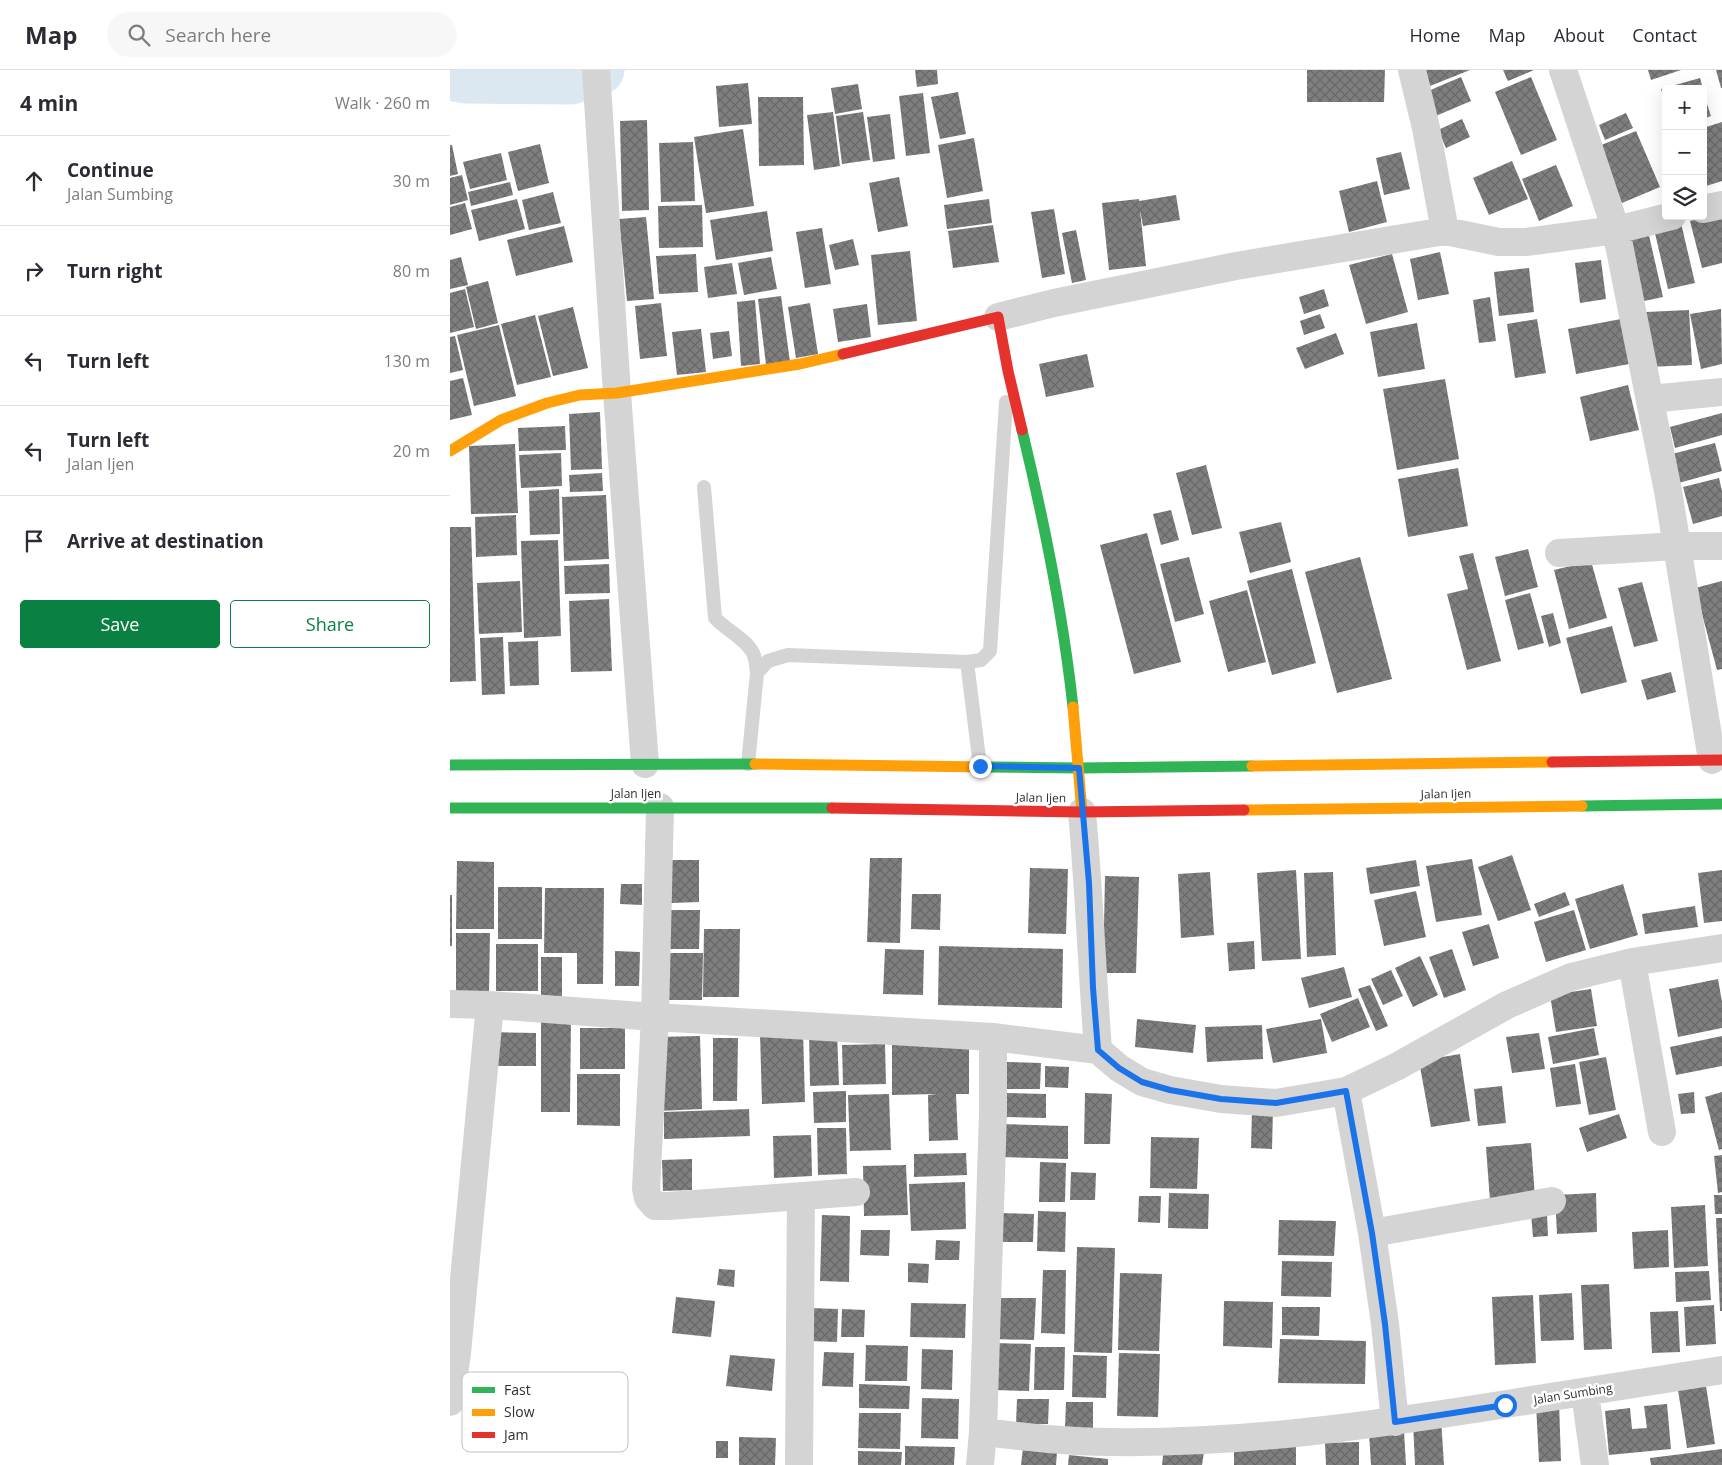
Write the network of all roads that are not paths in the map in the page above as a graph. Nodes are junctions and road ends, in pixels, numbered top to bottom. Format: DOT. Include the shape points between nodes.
graph roads {
  1 [pos="596,70"];
  2 [pos="1412,70"];
  3 [pos="1563,70"];
  4 [pos="1722,205"];
  5 [pos="1707,208"];
  6 [pos="1662,218"];
  7 [pos="1445,230"];
  8 [pos="1616,230"];
  9 [pos="998,317"];
  10 [pos="1008,371"];
  11 [pos="1722,392"];
  12 [pos="617,393"];
  13 [pos="1650,399"];
  14 [pos="450,451"];
  15 [pos="704,487"];
  16 [pos="1677,546"];
  17 [pos="1722,546"];
  18 [pos="1559,553"];
  19 [pos="967,662"];
  20 [pos="757,673"];
  21 [pos="1717,760"];
  22 [pos="645,764"];
  23 [pos="748,764"];
  24 [pos="450,765"];
  25 [pos="980,766"];
  26 [pos="1079,768"];
  27 [pos="1722,804"];
  28 [pos="660,807"];
  29 [pos="450,808"];
  30 [pos="1082,812"];
  31 [pos="1722,948"];
  32 [pos="1632,962"];
  33 [pos="450,1004"];
  34 [pos="490,1005"];
  35 [pos="654,1017"];
  36 [pos="994,1037"];
  37 [pos="1098,1050"];
  38 [pos="1346,1091"];
  39 [pos="1662,1132"];
  40 [pos="856,1192"];
  41 [pos="801,1196"];
  42 [pos="1552,1201"];
  43 [pos="1372,1233"];
  44 [pos="1722,1370"];
  45 [pos="1586,1393"];
  46 [pos="450,1402"];
  47 [pos="1395,1422"];
  48 [pos="983,1432"];
  49 [pos="799,1465"];
  50 [pos="980,1465"];
  51 [pos="1595,1465"];
  1 -- 12 [label="street"];
  2 -- 7 [label="street"];
  3 -- 8 [label="street"];
  4 -- 5 [label="street"];
  6 -- 8 [label="street"];
  7 -- 8 [label="street" via="1499,242 1526,242"];
  7 -- 9 [label="street" via="1236,266"];
  8 -- 13 [label="street"];
  9 -- 10 [label="street"];
  9 -- 12 [label="street" via="800,364"];
  10 -- 19 [label="lane" via="990,650 981,660"];
  10 -- 26 [label="street" via="1042,514 1069,672"];
  11 -- 13 [label="street"];
  12 -- 14 [label="street" via="580,394 547,403 501,420"];
  12 -- 22 [label="street"];
  13 -- 16 [label="street"];
  15 -- 20 [label="lane" via="715,618 746,643 754,654"];
  16 -- 17 [label="street"];
  16 -- 18 [label="street"];
  16 -- 21 [label="street"];
  19 -- 20 [label="lane" via="788,655 768,661"];
  19 -- 25 [label="lane"];
  20 -- 23 [label="lane"];
  21 -- 26 [label="street"];
  22 -- 23 [label="street"];
  22 -- 24 [label="street"];
  23 -- 25 [label="street"];
  25 -- 26 [label="street"];
  26 -- 30 [label="street"];
  27 -- 30 [label="street, Jalan Ijen"];
  28 -- 29 [label="street, Jalan Ijen"];
  28 -- 30 [label="street, Jalan Ijen"];
  28 -- 35 [label="street"];
  30 -- 37 [label="street"];
  31 -- 32 [label="street"];
  32 -- 38 [label="street" via="1571,977 1507,1005"];
  32 -- 39 [label="street"];
  33 -- 34 [label="street"];
  34 -- 35 [label="street"];
  34 -- 46 [label="street"];
  35 -- 36 [label="street"];
  35 -- 41 [label="street" via="648,1198 655,1206 668,1206"];
  36 -- 37 [label="street"];
  36 -- 48 [label="street"];
  37 -- 38 [label="street" via="1142,1082 1221,1099 1276,1103"];
  38 -- 43 [label="street"];
  40 -- 41 [label="street"];
  41 -- 49 [label="street"];
  42 -- 43 [label="street"];
  43 -- 47 [label="street"];
  44 -- 45 [label="street, Jalan Sumbing"];
  45 -- 47 [label="street, Jalan Sumbing"];
  45 -- 51 [label="street"];
  47 -- 48 [label="street, Jalan Sumbing" via="1259,1437 1161,1442 1070,1440"];
  48 -- 50 [label="street"];
}
